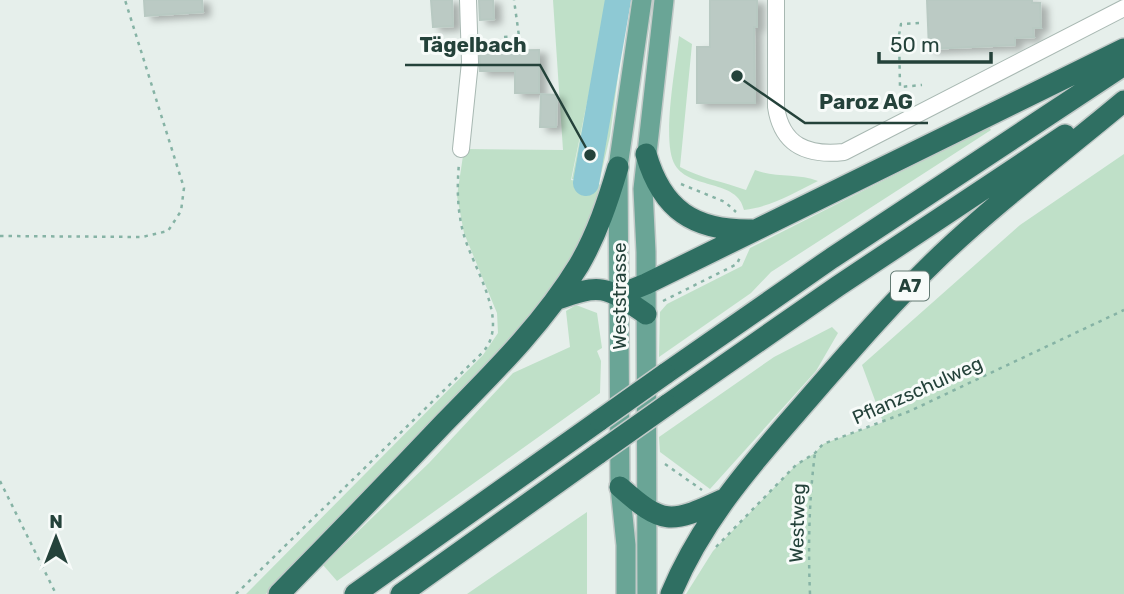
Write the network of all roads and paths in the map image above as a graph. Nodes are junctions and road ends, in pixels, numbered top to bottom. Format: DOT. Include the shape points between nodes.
graph roads {
  1 [pos="125,0"];
  2 [pos="468,0"];
  3 [pos="514,0"];
  4 [pos="642,0"];
  5 [pos="664,0"];
  6 [pos="776,0"];
  7 [pos="1124,8"];
  8 [pos="919,23"];
  9 [pos="504,37"];
  10 [pos="1124,49"];
  11 [pos="1124,65"];
  12 [pos="922,85"];
  13 [pos="1124,99"];
  14 [pos="461,149"];
  15 [pos="646,154"];
  16 [pos="618,167"];
  17 [pos="673,179"];
  18 [pos="738,215"];
  19 [pos="754,230"];
  20 [pos="0,236"];
  21 [pos="646,285"];
  22 [pos="619,295"];
  23 [pos="555,300"];
  24 [pos="1124,310"];
  25 [pos="646,314"];
  26 [pos="815,453"];
  27 [pos="0,481"];
  28 [pos="620,487"];
  29 [pos="724,499"];
  30 [pos="646,510"];
  31 [pos="738,519"];
  32 [pos="56,594"];
  33 [pos="236,594"];
  34 [pos="279,594"];
  35 [pos="355,594"];
  36 [pos="401,594"];
  37 [pos="626,594"];
  38 [pos="647,594"];
  39 [pos="671,594"];
  40 [pos="810,594"];
  1 -- 20 [label="path" via="184,188 181,211 168,231 142,237"];
  2 -- 14 [label="street" via="470,62"];
  3 -- 9 [label="path" via="519,36"];
  4 -- 16 [label="main road, Weststrasse"];
  5 -- 15 [label="main road, Weststrasse"];
  6 -- 7 [label="street" via="778,121 786,136 805,150 823,154 844,152"];
  8 -- 12 [label="path" via="901,24 899,71 900,87"];
  10 -- 19 [label="highway"];
  11 -- 35 [label="highway, bridge" via="665,374"];
  13 -- 29 [label="highway, A7" via="918,278"];
  13 -- 36 [label="highway, A7, bridge" via="975,194"];
  14 -- 33 [label="path" via="456,197 463,234 493,315 494,334 482,353"];
  15 -- 19 [label="highway" via="659,188 683,214 712,227"];
  15 -- 21 [label="main road, Weststrasse"];
  16 -- 22 [label="main road, Weststrasse"];
  16 -- 23 [label="highway" via="592,240"];
  17 -- 18 [label="path" via="725,202"];
  19 -- 21 [label="highway"];
  21 -- 22 [label="highway"];
  21 -- 25 [label="main road, Weststrasse"];
  22 -- 23 [label="highway" via="589,288"];
  22 -- 25 [label="highway"];
  22 -- 28 [label="main road, Weststrasse"];
  23 -- 34 [label="highway" via="522,341"];
  24 -- 26 [label="path, Pflanzschulweg" via="910,411 823,444"];
  25 -- 30 [label="main road, Weststrasse"];
  26 -- 31 [label="path, Pflanzschulweg"];
  26 -- 40 [label="path, Westweg"];
  27 -- 32 [label="path"];
  28 -- 30 [label="highway"];
  28 -- 37 [label="main road, Weststrasse"];
  29 -- 30 [label="highway, A7" via="682,517"];
  29 -- 39 [label="highway, A7"];
  30 -- 38 [label="main road, Weststrasse"];
}
